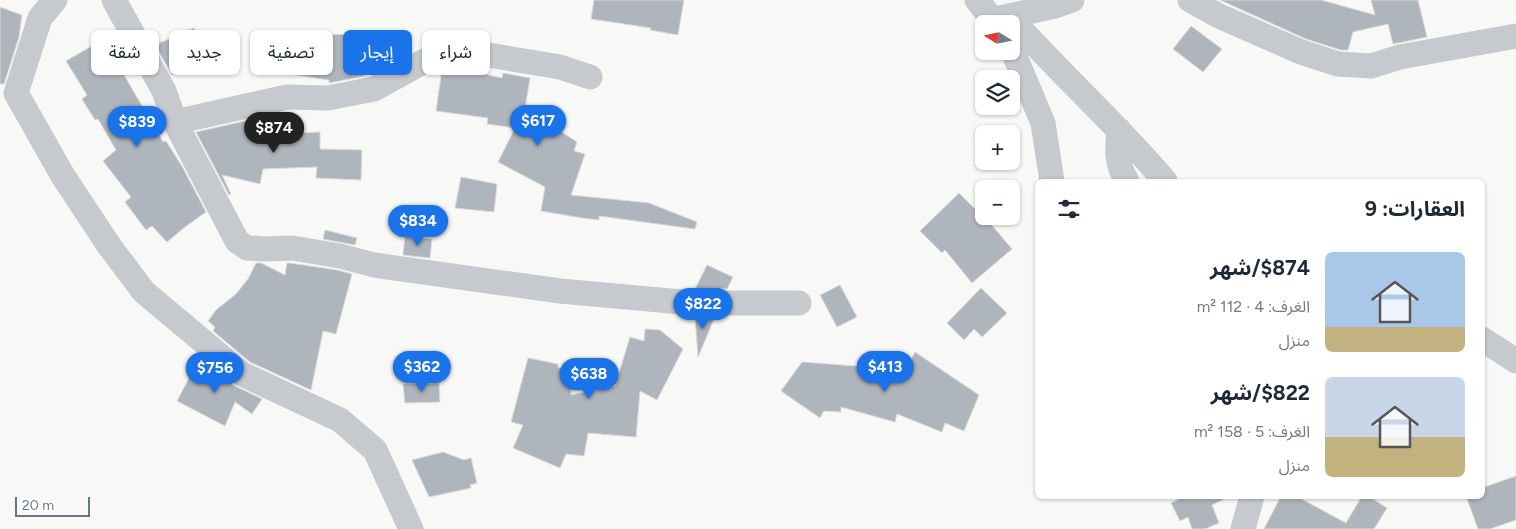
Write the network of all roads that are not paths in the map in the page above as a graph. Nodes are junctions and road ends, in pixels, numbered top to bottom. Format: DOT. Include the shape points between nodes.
graph roads {
  1 [pos="56,0"];
  2 [pos="114,0"];
  3 [pos="977,0"];
  4 [pos="1072,0"];
  5 [pos="1190,0"];
  6 [pos="994,15"];
  7 [pos="1019,15"];
  8 [pos="1516,36"];
  9 [pos="1020,37"];
  10 [pos="1016,60"];
  11 [pos="590,78"];
  12 [pos="175,122"];
  13 [pos="1119,130"];
  14 [pos="1052,179"];
  15 [pos="1126,179"];
  16 [pos="1163,179"];
  17 [pos="799,302"];
  18 [pos="1485,342"];
  19 [pos="1516,361"];
  20 [pos="1251,499"];
  21 [pos="411,529"];
  22 [pos="1243,529"];
  1 -- 21 [label="street" via="40,18 16,94 63,176 110,248 144,292 242,374 340,420 375,450"];
  2 -- 12 [label="street" via="164,91"];
  3 -- 6 [label="street"];
  4 -- 7 [label="street"];
  5 -- 8 [label="street" via="1301,52 1338,64 1371,66 1400,57"];
  9 -- 13 [label="street" via="1057,68"];
  10 -- 14 [label="street" via="1043,123"];
  11 -- 12 [label="street" via="560,67 452,49 374,90 328,98 287,97"];
  12 -- 17 [label="street" via="238,241 247,248 292,248 374,265 560,292 693,303"];
  13 -- 15 [label="street" via="1117,152"];
  13 -- 16 [label="street"];
  18 -- 19 [label="street"];
  20 -- 22 [label="street"];
}
